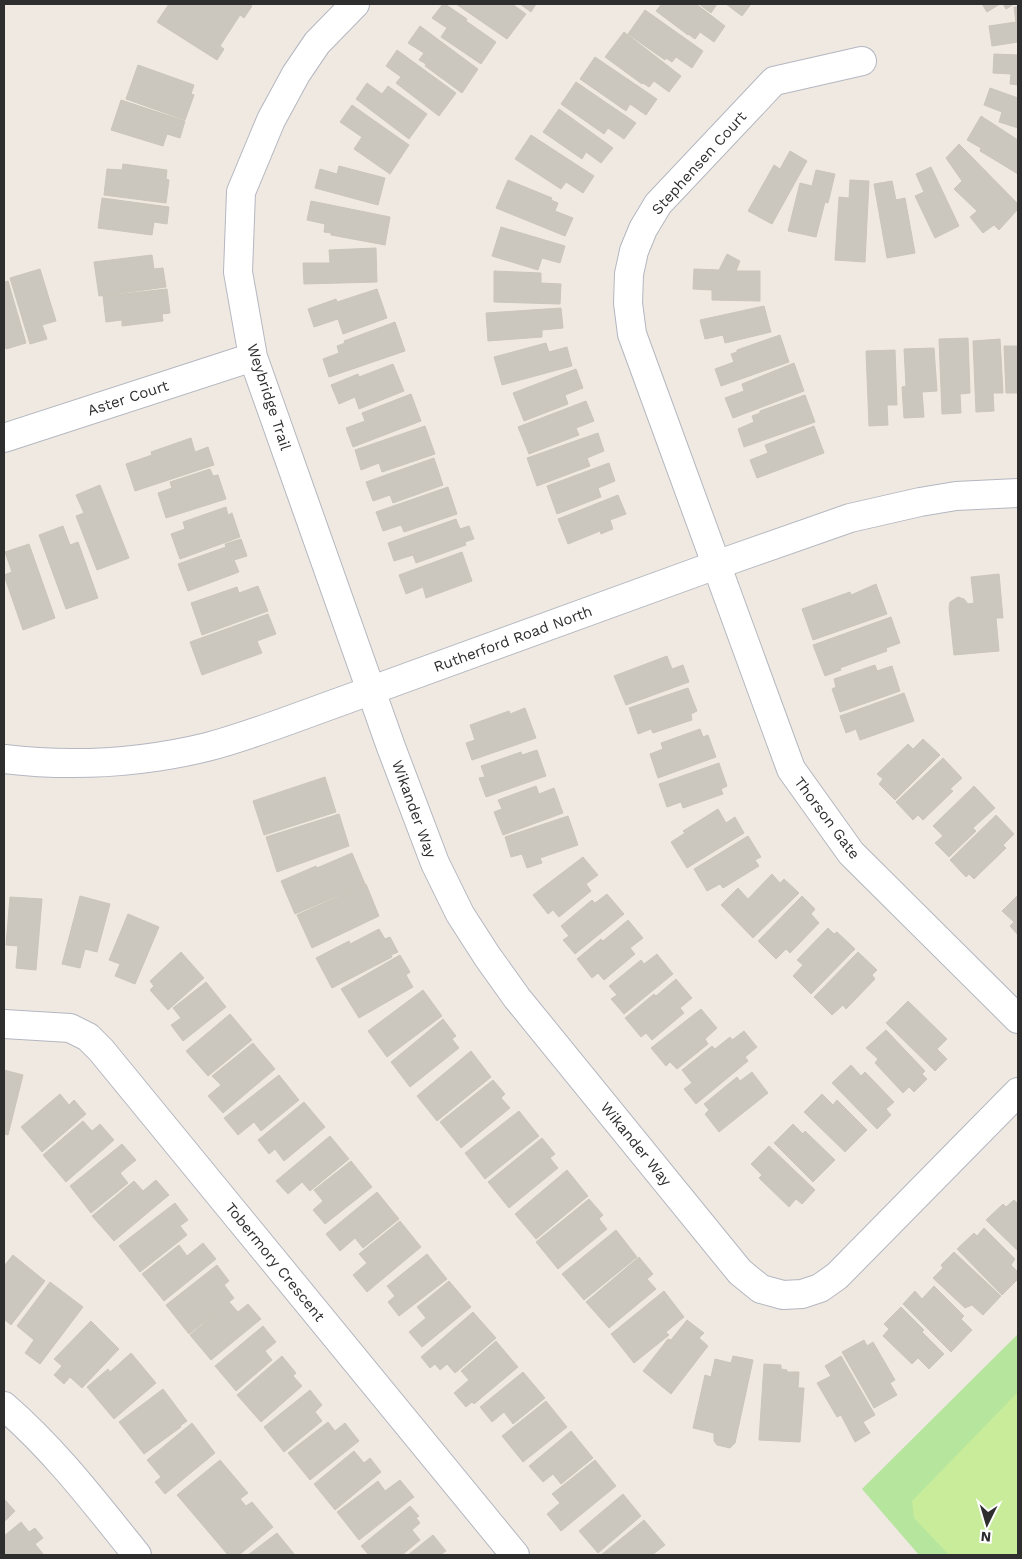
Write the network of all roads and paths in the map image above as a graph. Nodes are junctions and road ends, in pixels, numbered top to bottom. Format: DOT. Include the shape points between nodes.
graph roads {
  1 [pos="355,4"];
  2 [pos="862,61"];
  3 [pos="253,357"];
  4 [pos="4,438"];
  5 [pos="1018,493"];
  6 [pos="716,565"];
  7 [pos="372,690"];
  8 [pos="4,759"];
  9 [pos="1018,1019"];
  10 [pos="4,1024"];
  11 [pos="1018,1092"];
  12 [pos="4,1406"];
  13 [pos="137,1555"];
  14 [pos="515,1555"];
  1 -- 3 [label="street, Weybridge Trail" via="317,43 296,74 271,120 242,192 238,272"];
  2 -- 6 [label="street, Stephensen Court" via="774,81 658,204 634,251 628,303 632,334"];
  3 -- 4 [label="street, Aster Court"];
  3 -- 7 [label="street, Weybridge Trail"];
  5 -- 6 [label="street, Rutherford Road North" via="956,496 886,509 850,518"];
  6 -- 7 [label="street, Rutherford Road North"];
  6 -- 9 [label="street, Thorson Gate" via="791,768 851,853"];
  7 -- 8 [label="street, Rutherford Road North" via="237,738 180,753 91,763 36,763"];
  7 -- 11 [label="street, Wikander Way" via="434,863 460,914 487,956 517,998 740,1272 761,1289 783,1295 802,1294 820,1288 837,1276"];
  10 -- 14 [label="street, Tobermory Crescent" via="70,1028 88,1037 101,1050"];
  12 -- 13 [label="street" via="55,1455"];
}
